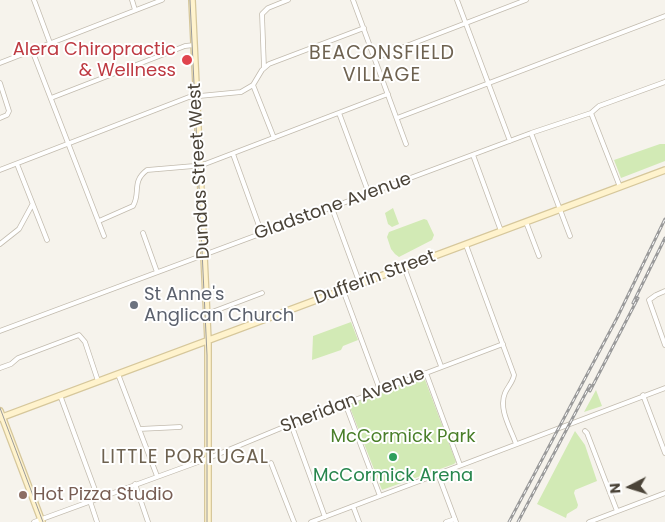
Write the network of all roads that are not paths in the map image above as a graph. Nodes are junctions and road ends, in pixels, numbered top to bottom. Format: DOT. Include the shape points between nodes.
graph roads {
  1 [pos="34,0"];
  2 [pos="132,0"];
  3 [pos="162,0"];
  4 [pos="192,0"];
  5 [pos="288,0"];
  6 [pos="353,0"];
  7 [pos="457,0"];
  8 [pos="526,0"];
  9 [pos="135,10"];
  10 [pos="665,16"];
  11 [pos="466,23"];
  12 [pos="364,28"];
  13 [pos="50,43"];
  14 [pos="194,46"];
  15 [pos="32,50"];
  16 [pos="375,58"];
  17 [pos="0,63"];
  18 [pos="264,68"];
  19 [pos="0,82"];
  20 [pos="665,82"];
  21 [pos="488,83"];
  22 [pos="253,85"];
  23 [pos="388,94"];
  24 [pos="196,96"];
  25 [pos="51,98"];
  26 [pos="339,113"];
  27 [pos="591,113"];
  28 [pos="0,118"];
  29 [pos="397,118"];
  30 [pos="531,133"];
  31 [pos="274,138"];
  32 [pos="510,141"];
  33 [pos="68,143"];
  34 [pos="406,144"];
  35 [pos="232,154"];
  36 [pos="472,155"];
  37 [pos="17,164"];
  38 [pos="200,165"];
  39 [pos="0,170"];
  40 [pos="665,170"];
  41 [pos="620,187"];
  42 [pos="369,194"];
  43 [pos="32,205"];
  44 [pos="332,208"];
  45 [pos="560,209"];
  46 [pos="99,221"];
  47 [pos="526,222"];
  48 [pos="501,231"];
  49 [pos="143,233"];
  50 [pos="262,234"];
  51 [pos="104,236"];
  52 [pos="570,236"];
  53 [pos="46,240"];
  54 [pos="0,244"];
  55 [pos="466,244"];
  56 [pos="204,255"];
  57 [pos="539,256"];
  58 [pos="404,268"];
  59 [pos="157,272"];
  60 [pos="360,284"];
  61 [pos="343,290"];
  62 [pos="665,291"];
  63 [pos="262,293"];
  64 [pos="206,312"];
  65 [pos="0,331"];
  66 [pos="208,341"];
  67 [pos="503,344"];
  68 [pos="665,345"];
  69 [pos="441,366"];
  70 [pos="0,368"];
  71 [pos="426,373"];
  72 [pos="118,374"];
  73 [pos="98,381"];
  74 [pos="665,388"];
  75 [pos="380,390"];
  76 [pos="60,395"];
  77 [pos="643,395"];
  78 [pos="345,404"];
  79 [pos="1,415"];
  80 [pos="291,424"];
  81 [pos="180,427"];
  82 [pos="140,429"];
  83 [pos="585,431"];
  84 [pos="516,444"];
  85 [pos="665,452"];
  86 [pos="208,458"];
  87 [pos="271,463"];
  88 [pos="460,465"];
  89 [pos="438,474"];
  90 [pos="157,476"];
  91 [pos="135,484"];
  92 [pos="665,494"];
  93 [pos="380,496"];
  94 [pos="98,498"];
  95 [pos="90,501"];
  96 [pos="353,506"];
  97 [pos="617,511"];
  98 [pos="325,517"];
  99 [pos="456,520"];
  100 [pos="41,521"];
  101 [pos="34,522"];
  102 [pos="97,522"];
  103 [pos="148,522"];
  104 [pos="208,522"];
  105 [pos="294,522"];
  106 [pos="311,522"];
  107 [pos="358,522"];
  108 [pos="446,522"];
  109 [pos="589,522"];
  1 -- 13 [label="street"];
  2 -- 9 [label="street"];
  3 -- 9 [label="street"];
  4 -- 14 [label="main road, Dundas Street West"];
  5 -- 18 [label="street" via="263,12"];
  6 -- 12 [label="street"];
  7 -- 11 [label="street"];
  8 -- 11 [label="street"];
  9 -- 13 [label="street"];
  10 -- 21 [label="street"];
  11 -- 16 [label="street"];
  11 -- 21 [label="street"];
  12 -- 16 [label="street"];
  12 -- 18 [label="street"];
  13 -- 15 [label="street"];
  14 -- 24 [label="main road, Dundas Street West"];
  14 -- 25 [label="street" via="186,46"];
  15 -- 17 [label="street"];
  15 -- 25 [label="street"];
  16 -- 23 [label="street"];
  18 -- 22 [label="street"];
  19 -- 28 [label="street" via="10,111"];
  20 -- 27 [label="street, Gladstone Avenue" via="599,106"];
  21 -- 29 [label="street"];
  21 -- 32 [label="street"];
  22 -- 24 [label="street" via="237,93"];
  22 -- 31 [label="street"];
  23 -- 26 [label="street"];
  23 -- 29 [label="street"];
  24 -- 33 [label="street"];
  24 -- 38 [label="main road, Dundas Street West"];
  25 -- 33 [label="street"];
  26 -- 31 [label="street"];
  26 -- 42 [label="street"];
  27 -- 30 [label="street, Gladstone Avenue"];
  27 -- 41 [label="street"];
  29 -- 34 [label="street"];
  30 -- 32 [label="street, Gladstone Avenue"];
  30 -- 45 [label="street"];
  31 -- 35 [label="street"];
  32 -- 36 [label="street, Gladstone Avenue"];
  33 -- 37 [label="street"];
  33 -- 46 [label="street"];
  35 -- 38 [label="street"];
  35 -- 50 [label="street"];
  36 -- 42 [label="street, Gladstone Avenue"];
  36 -- 48 [label="street"];
  37 -- 39 [label="street"];
  37 -- 43 [label="street"];
  38 -- 46 [label="street" via="147,170 138,181 133,206"];
  38 -- 56 [label="main road, Dundas Street West"];
  40 -- 41 [label="main road, Dufferin Street"];
  41 -- 45 [label="main road, Dufferin Street"];
  42 -- 44 [label="street, Gladstone Avenue"];
  43 -- 53 [label="street"];
  43 -- 54 [label="street" via="19,229"];
  44 -- 50 [label="street, Gladstone Avenue"];
  44 -- 60 [label="street"];
  45 -- 47 [label="main road, Dufferin Street"];
  45 -- 52 [label="street"];
  46 -- 51 [label="street"];
  47 -- 48 [label="main road, Dufferin Street"];
  47 -- 57 [label="street"];
  48 -- 55 [label="main road, Dufferin Street"];
  49 -- 59 [label="street"];
  50 -- 56 [label="street, Gladstone Avenue"];
  55 -- 58 [label="main road, Dufferin Street"];
  55 -- 67 [label="street"];
  56 -- 59 [label="street, Gladstone Avenue"];
  56 -- 64 [label="main road, Dundas Street West"];
  58 -- 60 [label="main road, Dufferin Street"];
  58 -- 69 [label="street"];
  59 -- 65 [label="street, Gladstone Avenue"];
  60 -- 61 [label="main road, Dufferin Street"];
  61 -- 66 [label="main road, Dufferin Street"];
  61 -- 75 [label="street"];
  62 -- 68 [label="street" via="651,298 650,303"];
  63 -- 64 [label="street"];
  64 -- 66 [label="main road, Dundas Street West"];
  66 -- 72 [label="main road, Dufferin Street"];
  66 -- 86 [label="main road, Dundas Street West"];
  67 -- 69 [label="street, Sheridan Avenue"];
  67 -- 84 [label="street" via="514,375 505,393 504,410"];
  69 -- 71 [label="street, Sheridan Avenue"];
  70 -- 73 [label="street" via="79,335"];
  71 -- 75 [label="street, Sheridan Avenue"];
  71 -- 88 [label="street"];
  72 -- 73 [label="main road, Dufferin Street"];
  72 -- 82 [label="street"];
  73 -- 76 [label="main road, Dufferin Street"];
  74 -- 77 [label="street"];
  75 -- 78 [label="street, Sheridan Avenue"];
  76 -- 79 [label="main road, Dufferin Street"];
  76 -- 94 [label="street"];
  77 -- 84 [label="street"];
  77 -- 85 [label="street"];
  78 -- 80 [label="street, Sheridan Avenue"];
  78 -- 93 [label="street"];
  79 -- 100 [label="main road"];
  80 -- 86 [label="street, Sheridan Avenue"];
  80 -- 98 [label="street"];
  81 -- 82 [label="street"];
  82 -- 90 [label="street"];
  83 -- 97 [label="street"];
  84 -- 88 [label="street"];
  86 -- 90 [label="street, Sheridan Avenue"];
  86 -- 104 [label="main road, Dundas Street West"];
  87 -- 105 [label="street"];
  88 -- 89 [label="street"];
  89 -- 93 [label="street"];
  89 -- 99 [label="street"];
  90 -- 91 [label="street, Sheridan Avenue"];
  91 -- 94 [label="street, Sheridan Avenue"];
  91 -- 103 [label="street"];
  92 -- 97 [label="street"];
  93 -- 96 [label="street"];
  94 -- 95 [label="street, Sheridan Avenue"];
  95 -- 100 [label="street, Sheridan Avenue"];
  95 -- 102 [label="street"];
  96 -- 98 [label="street"];
  96 -- 107 [label="street"];
  97 -- 109 [label="street"];
  98 -- 106 [label="street"];
  99 -- 108 [label="street"];
  100 -- 101 [label="street, Sheridan Avenue"];
}
